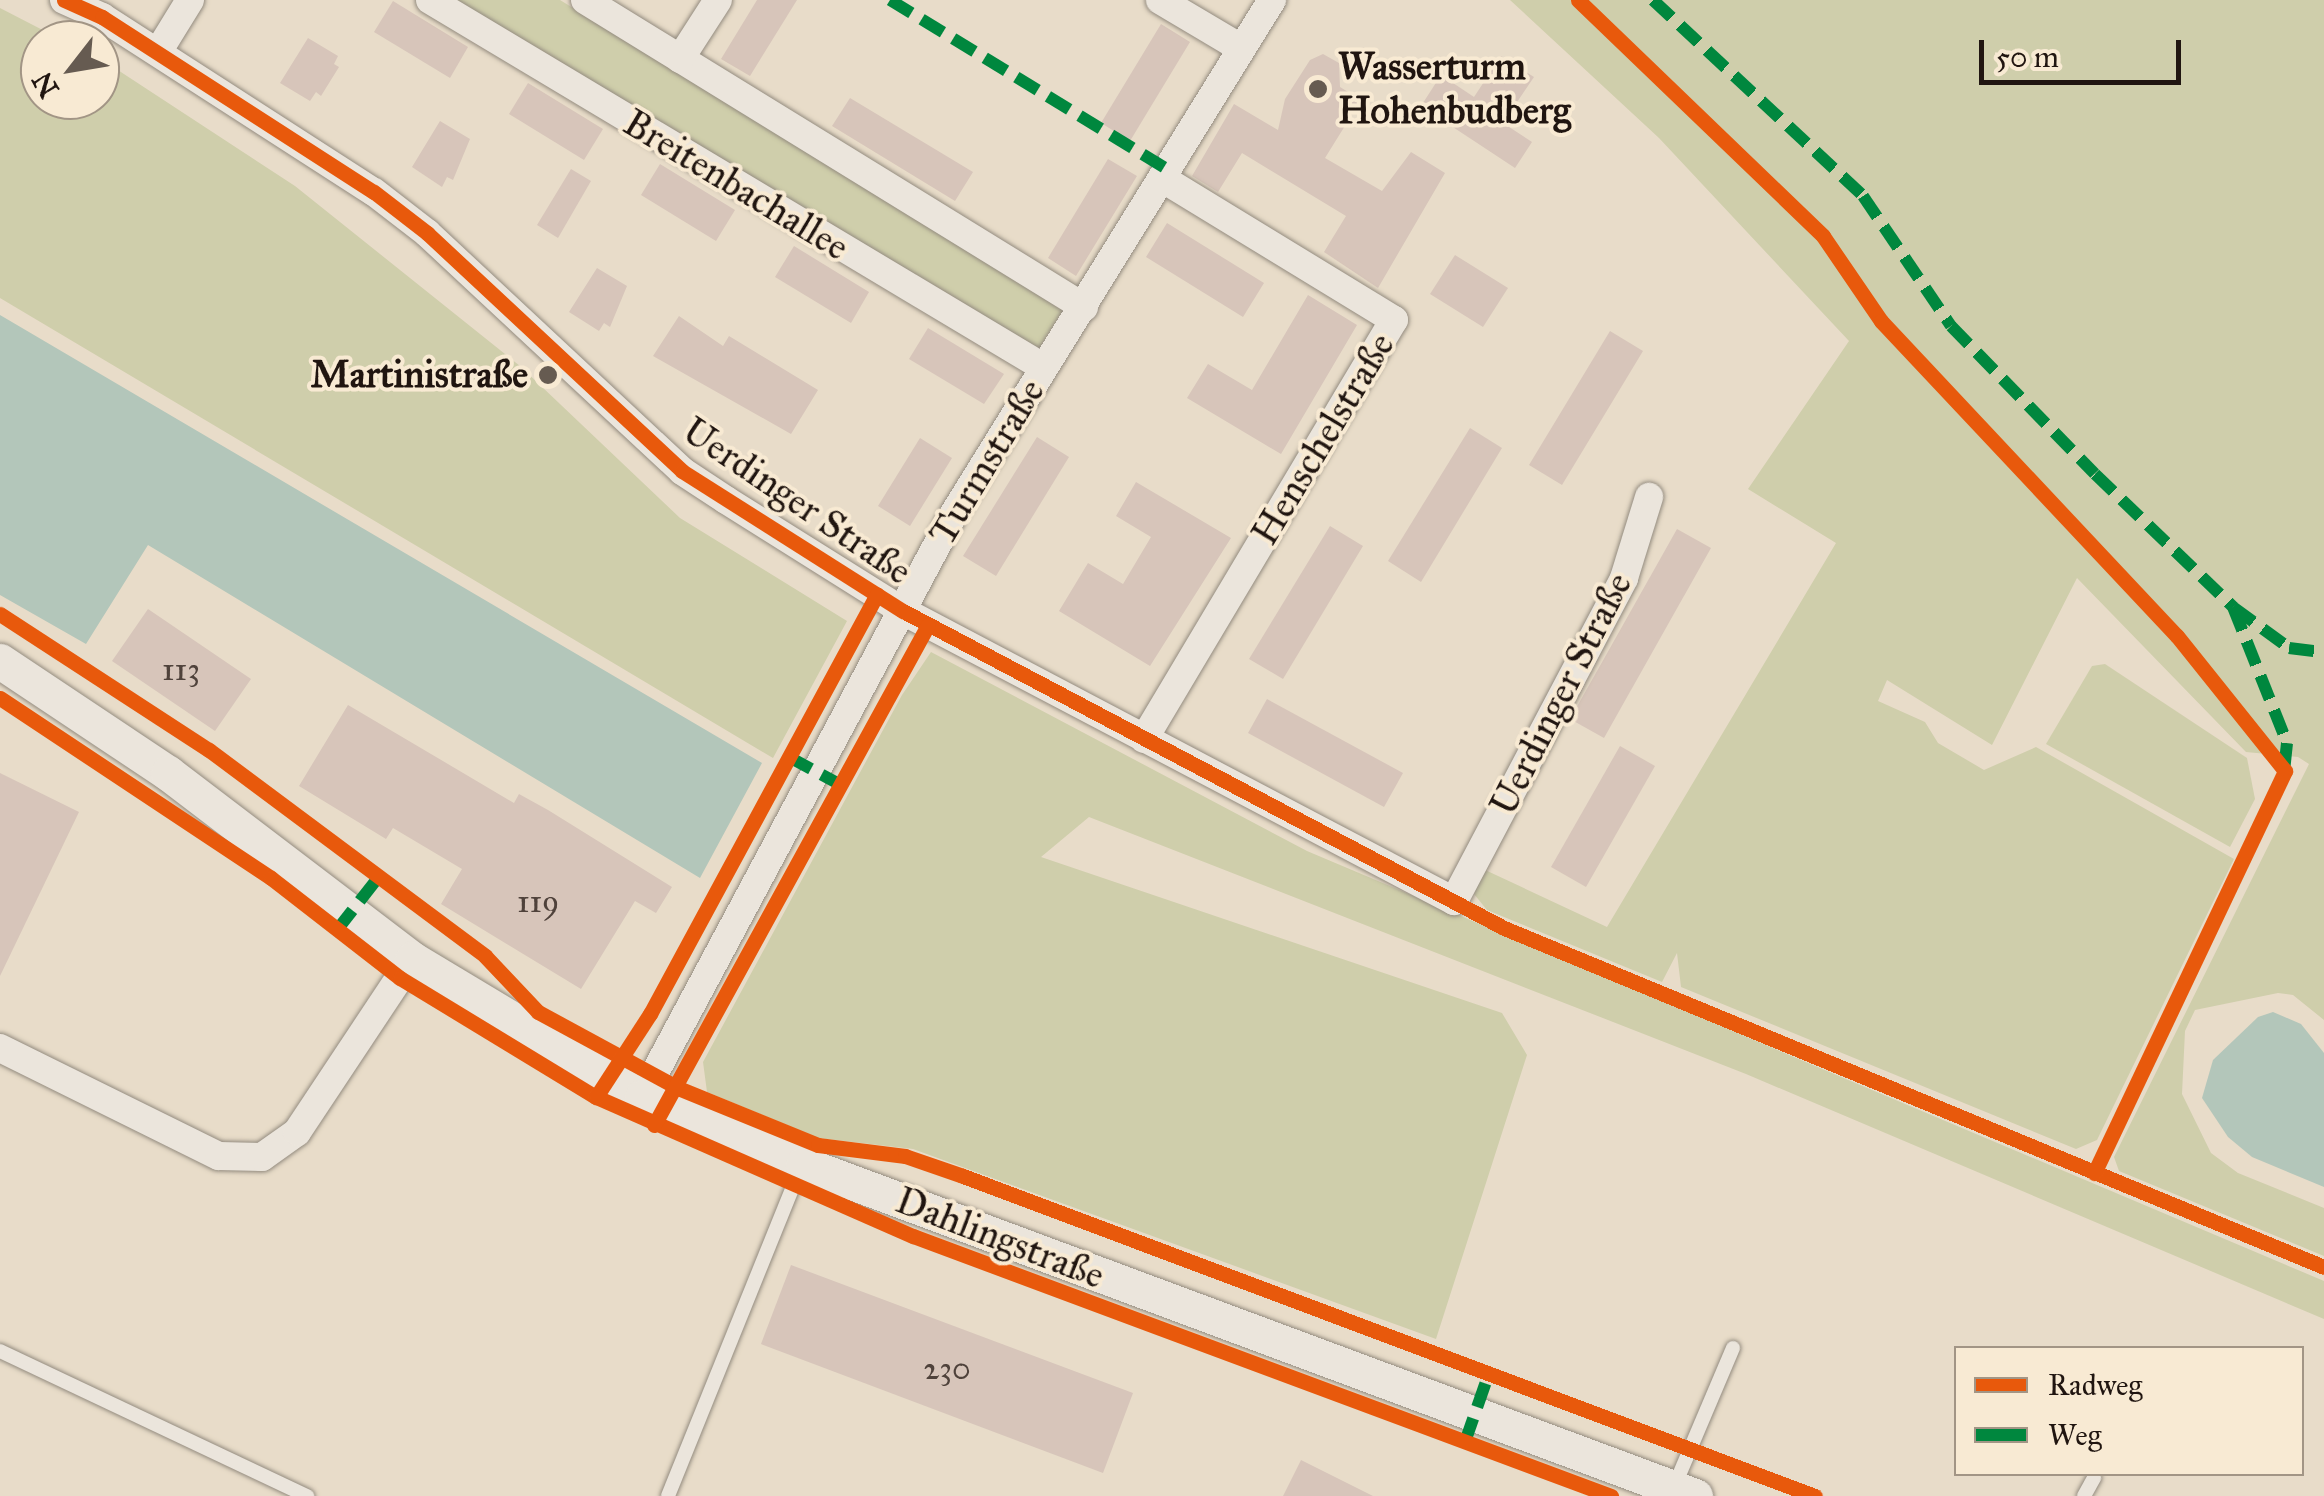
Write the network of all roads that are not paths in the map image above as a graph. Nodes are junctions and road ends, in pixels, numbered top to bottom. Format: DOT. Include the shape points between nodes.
graph roads {
  1 [pos="64,0"];
  2 [pos="190,0"];
  3 [pos="430,0"];
  4 [pos="585,0"];
  5 [pos="718,0"];
  6 [pos="1160,0"];
  7 [pos="1272,0"];
  8 [pos="107,8"];
  9 [pos="1241,48"];
  10 [pos="158,52"];
  11 [pos="680,59"];
  12 [pos="1162,179"];
  13 [pos="1084,307"];
  14 [pos="1043,367"];
  15 [pos="1650,497"];
  16 [pos="902,611"];
  17 [pos="0,662"];
  18 [pos="1144,739"];
  19 [pos="412,959"];
  20 [pos="0,1048"];
  21 [pos="642,1097"];
  22 [pos="802,1164"];
  23 [pos="1733,1348"];
  24 [pos="0,1351"];
  25 [pos="2094,1478"];
  26 [pos="1684,1492"];
  27 [pos="307,1496"];
  28 [pos="668,1496"];
  29 [pos="2084,1496"];
  1 -- 8 [label="street, Uerdinger Straße"];
  2 -- 10 [label="street"];
  3 -- 14 [label="street, Breitenbachallee"];
  4 -- 11 [label="street, Breitenbachallee"];
  5 -- 11 [label="street"];
  6 -- 9 [label="street"];
  7 -- 9 [label="street, Turmstraße"];
  8 -- 10 [label="street, Uerdinger Straße"];
  9 -- 12 [label="street, Turmstraße"];
  10 -- 16 [label="street, Uerdinger Straße" via="427,233 682,470"];
  11 -- 13 [label="street, Breitenbachallee"];
  12 -- 13 [label="street, Turmstraße"];
  12 -- 18 [label="street, Henschelstraße" via="1394,320"];
  13 -- 14 [label="street, Turmstraße"];
  14 -- 16 [label="street, Turmstraße"];
  15 -- 18 [label="street, Uerdinger Straße" via="1624,578 1454,900"];
  16 -- 18 [label="street, Uerdinger Straße"];
  16 -- 21 [label="street, Turmstraße"];
  17 -- 19 [label="street, Dahlingstraße" via="168,773"];
  19 -- 20 [label="street" via="297,1132 262,1157 219,1156"];
  19 -- 21 [label="street, Dahlingstraße"];
  21 -- 22 [label="street, Dahlingstraße"];
  22 -- 26 [label="street, Dahlingstraße"];
  22 -- 28 [label="lane"];
  23 -- 26 [label="lane"];
  24 -- 27 [label="lane"];
  25 -- 29 [label="lane"];
}
